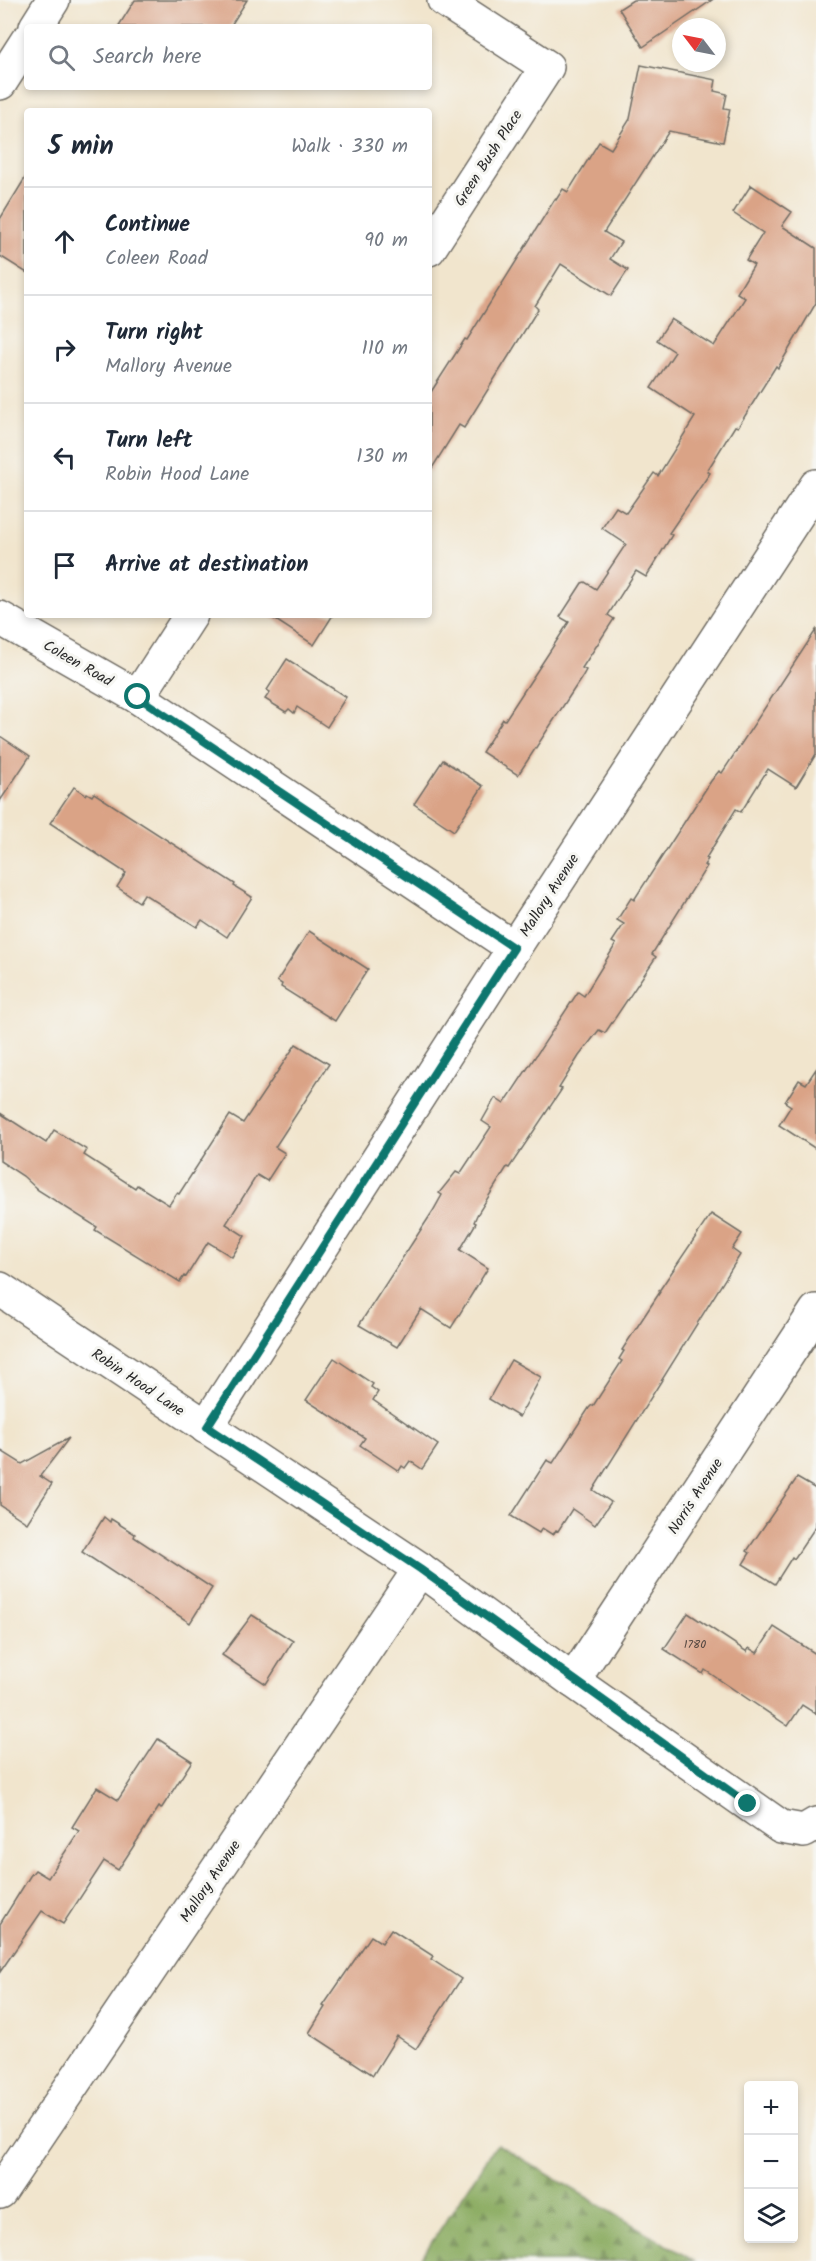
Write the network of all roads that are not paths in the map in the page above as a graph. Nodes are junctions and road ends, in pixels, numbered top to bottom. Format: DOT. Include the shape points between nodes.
graph roads {
  1 [pos="53,0"];
  2 [pos="444,0"];
  3 [pos="38,24"];
  4 [pos="24,46"];
  5 [pos="0,83"];
  6 [pos="432,244"];
  7 [pos="816,486"];
  8 [pos="0,618"];
  9 [pos="189,618"];
  10 [pos="138,697"];
  11 [pos="514,948"];
  12 [pos="0,1289"];
  13 [pos="816,1311"];
  14 [pos="207,1427"];
  15 [pos="420,1569"];
  16 [pos="573,1681"];
  17 [pos="816,1824"];
  18 [pos="0,2192"];
  1 -- 3 [label="street"];
  2 -- 6 [label="street, Green Bush Place" via="547,67"];
  4 -- 5 [label="street"];
  7 -- 11 [label="street, Mallory Avenue"];
  8 -- 10 [label="street, Coleen Road"];
  9 -- 10 [label="street"];
  10 -- 11 [label="street, Coleen Road"];
  11 -- 14 [label="street, Mallory Avenue"];
  12 -- 14 [label="street, Robin Hood Lane"];
  13 -- 16 [label="street, Norris Avenue"];
  14 -- 15 [label="street, Robin Hood Lane"];
  15 -- 16 [label="street, Robin Hood Lane"];
  15 -- 18 [label="street, Mallory Avenue"];
  16 -- 17 [label="street, Robin Hood Lane" via="781,1827 804,1831"];
}
